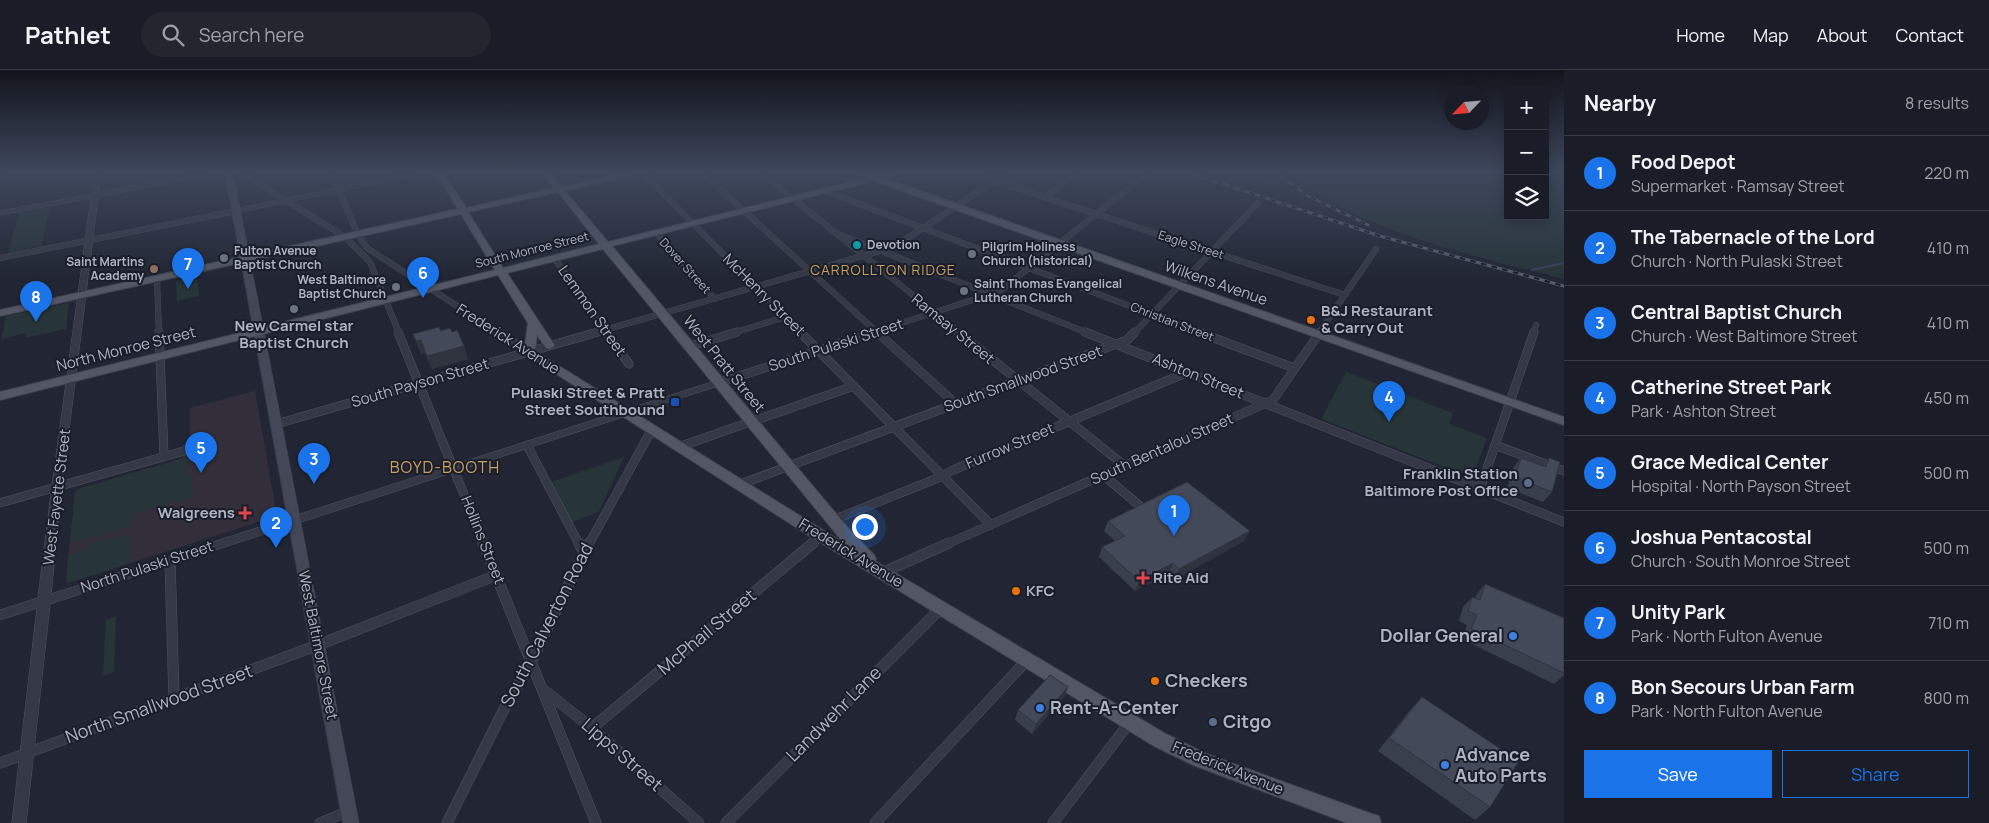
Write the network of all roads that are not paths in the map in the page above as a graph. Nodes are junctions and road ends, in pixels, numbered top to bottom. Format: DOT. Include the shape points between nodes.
graph roads {
  1 [pos="31,207"];
  2 [pos="93,207"];
  3 [pos="235,207"];
  4 [pos="255,207"];
  5 [pos="296,207"];
  6 [pos="346,207"];
  7 [pos="461,207"];
  8 [pos="481,207"];
  9 [pos="573,207"];
  10 [pos="676,207"];
  11 [pos="739,207"];
  12 [pos="759,207"];
  13 [pos="802,207"];
  14 [pos="866,207"];
  15 [pos="956,207"];
  16 [pos="961,207"];
  17 [pos="1075,207"];
  18 [pos="1105,207"];
  19 [pos="1254,207"];
  20 [pos="236,211"];
  21 [pos="463,211"];
  22 [pos="743,211"];
  23 [pos="0,213"];
  24 [pos="1096,214"];
  25 [pos="693,224"];
  26 [pos="922,229"];
  27 [pos="333,230"];
  28 [pos="356,230"];
  29 [pos="831,231"];
  30 [pos="656,233"];
  31 [pos="345,238"];
  32 [pos="89,241"];
  33 [pos="1062,242"];
  34 [pos="605,245"];
  35 [pos="1376,249"];
  36 [pos="882,251"];
  37 [pos="1212,251"];
  38 [pos="862,256"];
  39 [pos="0,258"];
  40 [pos="554,258"];
  41 [pos="246,259"];
  42 [pos="1028,269"];
  43 [pos="500,271"];
  44 [pos="810,272"];
  45 [pos="157,279"];
  46 [pos="1181,284"];
  47 [pos="756,287"];
  48 [pos="428,289"];
  49 [pos="991,294"];
  50 [pos="1345,294"];
  51 [pos="82,295"];
  52 [pos="715,298"];
  53 [pos="385,300"];
  54 [pos="0,313"];
  55 [pos="933,313"];
  56 [pos="662,314"];
  57 [pos="1152,315"];
  58 [pos="785,317"];
  59 [pos="533,323"];
  60 [pos="1536,325"];
  61 [pos="605,330"];
  62 [pos="259,331"];
  63 [pos="877,331"];
  64 [pos="1319,333"];
  65 [pos="1117,344"];
  66 [pos="550,346"];
  67 [pos="688,347"];
  68 [pos="818,350"];
  69 [pos="529,352"];
  70 [pos="160,356"];
  71 [pos="629,364"];
  72 [pos="1294,368"];
  73 [pos="1188,372"];
  74 [pos="72,378"];
  75 [pos="1018,381"];
  76 [pos="419,383"];
  77 [pos="718,383"];
  78 [pos="854,386"];
  79 [pos="0,396"];
  80 [pos="1510,400"];
  81 [pos="1266,403"];
  82 [pos="956,404"];
  83 [pos="626,412"];
  84 [pos="1564,416"];
  85 [pos="1069,421"];
  86 [pos="1564,421"];
  87 [pos="750,422"];
  88 [pos="276,424"];
  89 [pos="894,427"];
  90 [pos="652,429"];
  91 [pos="527,444"];
  92 [pos="1495,445"];
  93 [pos="681,446"];
  94 [pos="184,451"];
  95 [pos="164,456"];
  96 [pos="788,466"];
  97 [pos="1125,466"];
  98 [pos="454,468"];
  99 [pos="1564,471"];
  100 [pos="1103,475"];
  101 [pos="943,476"];
  102 [pos="741,484"];
  103 [pos="57,486"];
  104 [pos="1480,489"];
  105 [pos="0,503"];
  106 [pos="1140,506"];
  107 [pos="294,520"];
  108 [pos="833,520"];
  109 [pos="1564,522"];
  110 [pos="991,525"];
  111 [pos="821,536"];
  112 [pos="584,553"];
  113 [pos="170,560"];
  114 [pos="884,572"];
  115 [pos="497,575"];
  116 [pos="44,600"];
  117 [pos="942,607"];
  118 [pos="0,615"];
  119 [pos="318,645"];
  120 [pos="1028,659"];
  121 [pos="532,660"];
  122 [pos="544,690"];
  123 [pos="174,698"];
  124 [pos="1130,722"];
  125 [pos="592,728"];
  126 [pos="27,753"];
  127 [pos="0,763"];
  128 [pos="350,817"];
  129 [pos="19,823"];
  130 [pos="320,823"];
  131 [pos="447,823"];
  132 [pos="596,823"];
  133 [pos="699,823"];
  134 [pos="726,823"];
  135 [pos="875,823"];
  136 [pos="1053,823"];
  137 [pos="1372,823"];
  1 -- 23 [label="street"];
  2 -- 32 [label="street, West Fayette Street"];
  3 -- 20 [label="main road, West Baltimore Street"];
  4 -- 20 [label="street"];
  5 -- 27 [label="street"];
  6 -- 28 [label="street"];
  7 -- 21 [label="main road"];
  8 -- 21 [label="main road"];
  9 -- 34 [label="main road, West Pratt Street"];
  10 -- 25 [label="street, McHenry Street"];
  11 -- 22 [label="street"];
  12 -- 22 [label="main road, South Monroe Street"];
  13 -- 29 [label="street, Ramsay Street"];
  14 -- 26 [label="street, Christian Street"];
  15 -- 26 [label="street, South Payson Street"];
  16 -- 33 [label="main road, Wilkens Avenue"];
  17 -- 24 [label="street, Eagle Street"];
  18 -- 24 [label="street, South Pulaski Street"];
  19 -- 37 [label="street, South Smallwood Street"];
  20 -- 32 [label="street"];
  20 -- 41 [label="main road, West Baltimore Street"];
  21 -- 28 [label="main road"];
  21 -- 43 [label="main road"];
  22 -- 25 [label="main road, South Monroe Street"];
  22 -- 44 [label="street"];
  24 -- 33 [label="street, South Pulaski Street"];
  24 -- 37 [label="street, Eagle Street"];
  25 -- 30 [label="main road, South Monroe Street"];
  25 -- 47 [label="street, McHenry Street"];
  26 -- 36 [label="street, South Payson Street" via="894,248"];
  26 -- 42 [label="street, Christian Street"];
  27 -- 28 [label="street"];
  27 -- 31 [label="street"];
  28 -- 31 [label="main road"];
  28 -- 48 [label="street, Frederick Avenue" via="362,244 372,253"];
  29 -- 36 [label="street, Ashton Street"];
  29 -- 38 [label="street, Ramsay Street"];
  30 -- 34 [label="main road, South Monroe Street"];
  30 -- 52 [label="street, Dover Street"];
  31 -- 41 [label="main road"];
  31 -- 53 [label="street, Hollins Street" via="370,262"];
  32 -- 39 [label="street"];
  32 -- 51 [label="street, West Fayette Street"];
  33 -- 42 [label="street, South Pulaski Street"];
  33 -- 46 [label="main road, Wilkens Avenue"];
  34 -- 40 [label="main road, South Monroe Street"];
  34 -- 56 [label="main road, West Pratt Street"];
  35 -- 50 [label="street, South Bentalou Street"];
  36 -- 38 [label="street, South Payson Street"];
  36 -- 49 [label="street, Ashton Street"];
  37 -- 46 [label="street, South Smallwood Street"];
  37 -- 50 [label="street, Eagle Street"];
  38 -- 44 [label="street, South Payson Street"];
  38 -- 55 [label="street, Ramsay Street"];
  40 -- 43 [label="main road, South Monroe Street"];
  40 -- 61 [label="street, Lemmon Street"];
  41 -- 45 [label="main road"];
  41 -- 62 [label="main road, West Baltimore Street"];
  42 -- 49 [label="street, South Pulaski Street" via="1000,291"];
  42 -- 57 [label="street, Christian Street"];
  43 -- 48 [label="main road, South Monroe Street"];
  43 -- 59 [label="main road"];
  44 -- 47 [label="street, South Payson Street"];
  44 -- 63 [label="street"];
  45 -- 51 [label="main road"];
  45 -- 70 [label="street"];
  46 -- 57 [label="street, South Smallwood Street"];
  46 -- 64 [label="main road, Wilkens Avenue"];
  47 -- 52 [label="street, South Payson Street"];
  47 -- 58 [label="street, McHenry Street"];
  48 -- 53 [label="main road, South Monroe Street"];
  48 -- 69 [label="street, Frederick Avenue"];
  49 -- 55 [label="street, South Pulaski Street"];
  49 -- 65 [label="street, Ashton Street"];
  50 -- 64 [label="street, South Bentalou Street"];
  51 -- 54 [label="main road"];
  51 -- 74 [label="street, West Fayette Street"];
  52 -- 56 [label="street, South Payson Street"];
  53 -- 62 [label="main road, South Monroe Street"];
  53 -- 76 [label="street, Hollins Street"];
  55 -- 63 [label="street, South Pulaski Street"];
  55 -- 75 [label="street, Ramsay Street"];
  56 -- 61 [label="street, South Payson Street"];
  56 -- 67 [label="main road, West Pratt Street"];
  57 -- 65 [label="street, South Smallwood Street" via="1127,340"];
  57 -- 72 [label="street, Christian Street"];
  58 -- 67 [label="street"];
  58 -- 68 [label="street, McHenry Street"];
  59 -- 66 [label="main road"];
  59 -- 69 [label="main road"];
  60 -- 80 [label="street"];
  61 -- 66 [label="street, South Payson Street"];
  61 -- 71 [label="street, Lemmon Street"];
  62 -- 70 [label="main road, North Monroe Street"];
  62 -- 88 [label="main road, West Baltimore Street"];
  63 -- 68 [label="street, South Pulaski Street"];
  63 -- 82 [label="street"];
  64 -- 72 [label="street, South Bentalou Street"];
  64 -- 80 [label="main road, Wilkens Avenue"];
  65 -- 73 [label="street, Ashton Street"];
  65 -- 75 [label="street, South Smallwood Street"];
  66 -- 69 [label="street, South Payson Street"];
  67 -- 77 [label="main road, West Pratt Street"];
  68 -- 77 [label="street, South Pulaski Street"];
  68 -- 78 [label="street, McHenry Street"];
  69 -- 76 [label="street, South Payson Street"];
  69 -- 83 [label="main road, Frederick Avenue"];
  70 -- 74 [label="main road, North Monroe Street"];
  70 -- 95 [label="street"];
  72 -- 81 [label="street, South Bentalou Street" via="1273,400"];
  73 -- 81 [label="street, Ashton Street"];
  73 -- 85 [label="street, Furrow Street"];
  74 -- 79 [label="main road, North Monroe Street"];
  74 -- 103 [label="street, West Fayette Street"];
  75 -- 82 [label="street, South Smallwood Street"];
  75 -- 85 [label="street, Ramsay Street"];
  76 -- 88 [label="street, South Payson Street"];
  76 -- 98 [label="street, Hollins Street"];
  77 -- 83 [label="street, South Pulaski Street"];
  77 -- 87 [label="main road, West Pratt Street"];
  78 -- 87 [label="street"];
  78 -- 89 [label="street, McHenry Street"];
  80 -- 84 [label="main road, Wilkens Avenue"];
  80 -- 86 [label="main road, Wilkens Avenue"];
  80 -- 92 [label="street"];
  81 -- 97 [label="street, South Bentalou Street"];
  81 -- 104 [label="street, Ashton Street"];
  82 -- 89 [label="street, South Smallwood Street"];
  83 -- 90 [label="main road, Frederick Avenue"];
  83 -- 91 [label="street, South Pulaski Street"];
  85 -- 97 [label="street, Ramsay Street"];
  85 -- 101 [label="street, Furrow Street"];
  87 -- 93 [label="street"];
  87 -- 96 [label="main road, West Pratt Street"];
  88 -- 107 [label="main road, West Baltimore Street"];
  89 -- 96 [label="street, South Smallwood Street"];
  89 -- 101 [label="street, McHenry Street"];
  90 -- 93 [label="main road, Frederick Avenue"];
  90 -- 112 [label="street, South Calverton Road"];
  91 -- 98 [label="street, South Pulaski Street"];
  91 -- 112 [label="street"];
  92 -- 99 [label="street"];
  92 -- 104 [label="street"];
  93 -- 102 [label="main road, Frederick Avenue"];
  94 -- 95 [label="street"];
  95 -- 103 [label="street"];
  96 -- 102 [label="street, South Smallwood Street"];
  96 -- 108 [label="main road, West Pratt Street"];
  97 -- 100 [label="street, South Bentalou Street"];
  98 -- 107 [label="street, South Pulaski Street"];
  98 -- 115 [label="street, Hollins Street"];
  100 -- 106 [label="street"];
  100 -- 110 [label="street, South Bentalou Street"];
  101 -- 108 [label="street, Furrow Street"];
  101 -- 110 [label="street, McHenry Street"];
  102 -- 111 [label="main road, Frederick Avenue"];
  103 -- 105 [label="street"];
  103 -- 116 [label="street, West Fayette Street"];
  104 -- 109 [label="street, Ashton Street"];
  107 -- 113 [label="street, North Pulaski Street"];
  107 -- 119 [label="main road, West Baltimore Street"];
  108 -- 114 [label="main road, West Pratt Street" via="852,543"];
  110 -- 114 [label="street, South Bentalou Street"];
  111 -- 114 [label="main road, Frederick Avenue"];
  111 -- 125 [label="street, McPhail Street"];
  112 -- 121 [label="street, South Calverton Road"];
  113 -- 116 [label="street, North Pulaski Street"];
  113 -- 123 [label="street"];
  114 -- 117 [label="main road, Frederick Avenue"];
  115 -- 119 [label="street"];
  115 -- 121 [label="street, Hollins Street"];
  116 -- 118 [label="street, North Pulaski Street"];
  116 -- 126 [label="street, West Fayette Street"];
  117 -- 120 [label="main road, Frederick Avenue"];
  117 -- 134 [label="street, Landwehr Lane"];
  119 -- 123 [label="street, North Smallwood Street"];
  119 -- 128 [label="main road, West Baltimore Street"];
  120 -- 124 [label="main road, Frederick Avenue"];
  120 -- 135 [label="street"];
  121 -- 122 [label="street, Hollins Street"];
  121 -- 131 [label="street, South Calverton Road"];
  122 -- 125 [label="street, Lipps Street"];
  122 -- 132 [label="street, Hollins Street"];
  123 -- 126 [label="street, North Smallwood Street"];
  124 -- 136 [label="street"];
  124 -- 137 [label="main road, Frederick Avenue" via="1193,756"];
  125 -- 133 [label="street, Lipps Street"];
  126 -- 127 [label="street, North Smallwood Street"];
  126 -- 129 [label="street, West Fayette Street"];
  128 -- 130 [label="street"];
}
